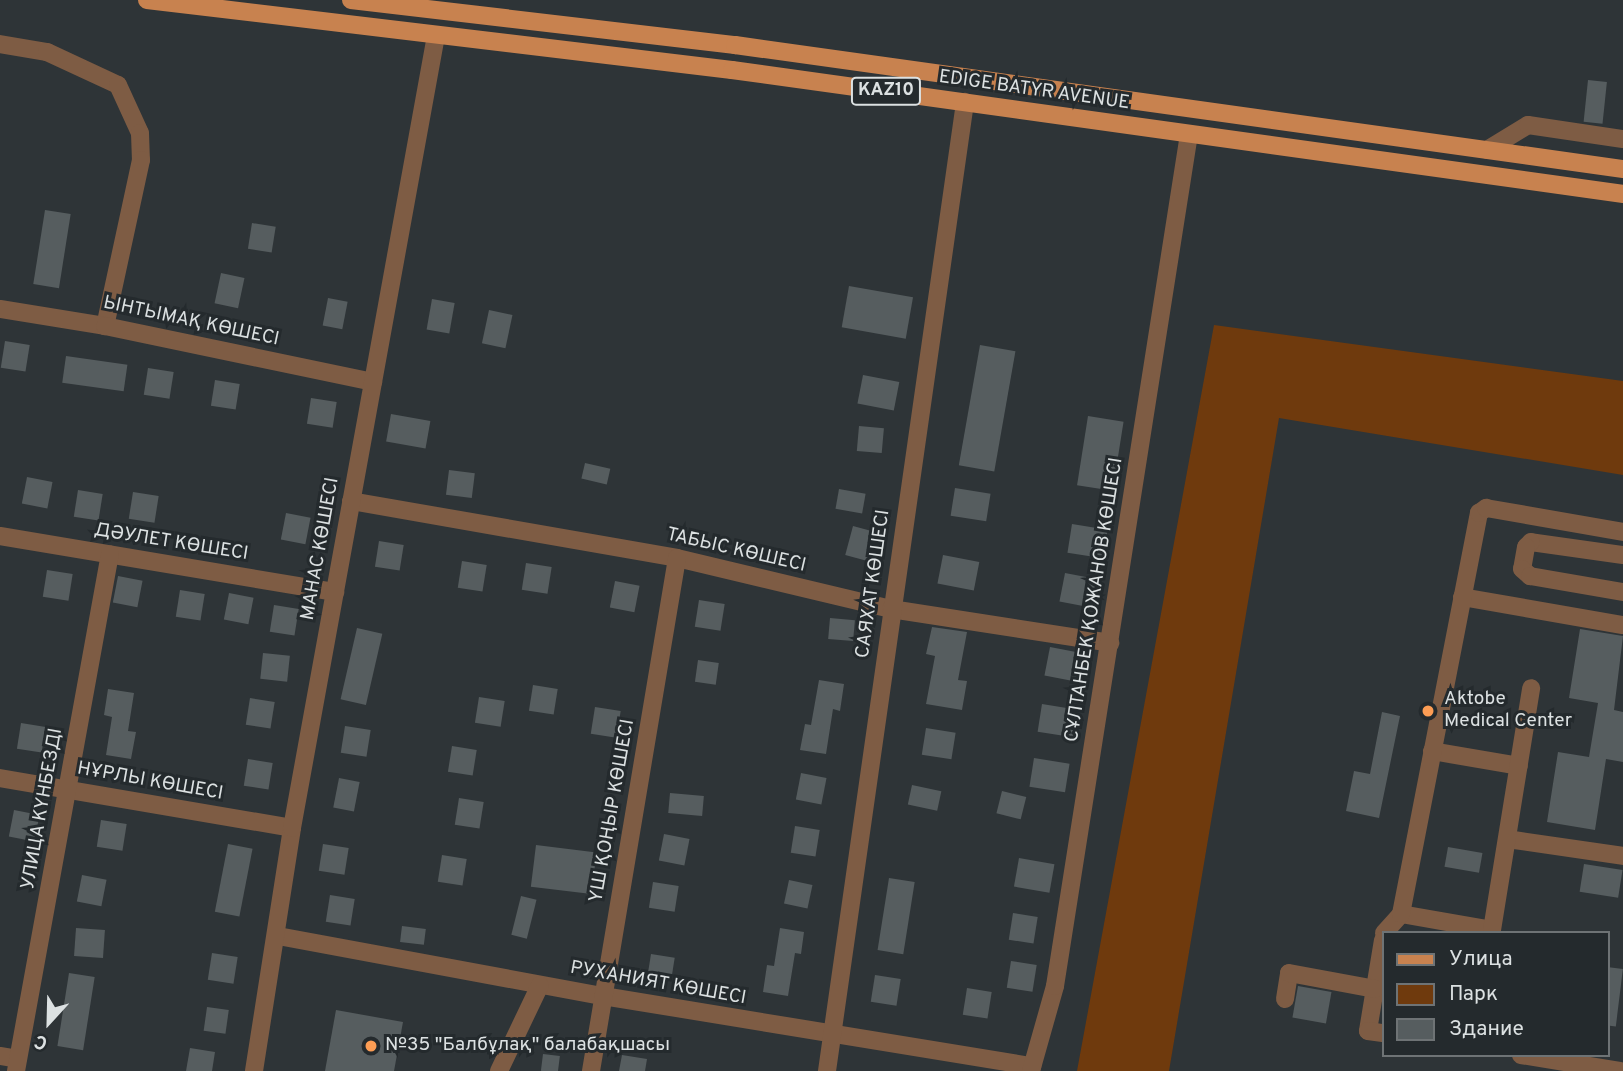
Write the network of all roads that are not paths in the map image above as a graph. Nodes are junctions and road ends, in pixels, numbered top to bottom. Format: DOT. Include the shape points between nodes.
graph roads {
  1 [pos="147,0"];
  2 [pos="351,0"];
  3 [pos="436,36"];
  4 [pos="0,44"];
  5 [pos="965,102"];
  6 [pos="1189,134"];
  7 [pos="1623,139"];
  8 [pos="1487,150"];
  9 [pos="1623,169"];
  10 [pos="1623,194"];
  11 [pos="0,309"];
  12 [pos="105,326"];
  13 [pos="373,382"];
  14 [pos="351,501"];
  15 [pos="1623,532"];
  16 [pos="0,536"];
  17 [pos="110,554"];
  18 [pos="1623,555"];
  19 [pos="677,558"];
  20 [pos="335,592"];
  21 [pos="1623,592"];
  22 [pos="1462,597"];
  23 [pos="891,610"];
  24 [pos="1623,625"];
  25 [pos="1110,643"];
  26 [pos="1531,688"];
  27 [pos="1432,751"];
  28 [pos="1519,766"];
  29 [pos="0,778"];
  30 [pos="68,788"];
  31 [pos="292,828"];
  32 [pos="1507,839"];
  33 [pos="1623,856"];
  34 [pos="1401,914"];
  35 [pos="1386,931"];
  36 [pos="278,936"];
  37 [pos="1382,946"];
  38 [pos="540,985"];
  39 [pos="1375,989"];
  40 [pos="603,996"];
  41 [pos="1284,999"];
  42 [pos="1382,1033"];
  43 [pos="832,1035"];
  44 [pos="0,1056"];
  45 [pos="1533,1057"];
  46 [pos="17,1065"];
  47 [pos="1031,1068"];
  48 [pos="254,1071"];
  49 [pos="499,1071"];
  50 [pos="591,1071"];
  51 [pos="827,1071"];
  52 [pos="1620,1071"];
  1 -- 3 [label="main road, EDIGE BATYR AVENUE / KAZ10"];
  2 -- 8 [label="main road, EDIGE BATYR AVENUE / KAZ10" via="735,45"];
  3 -- 5 [label="main road, EDIGE BATYR AVENUE / KAZ10"];
  3 -- 13 [label="street, МАНАС КӨШЕСІ"];
  4 -- 12 [label="street" via="47,52 118,85 140,133 141,160"];
  5 -- 6 [label="main road, EDIGE BATYR AVENUE / KAZ10"];
  5 -- 23 [label="street, САЯХАТ КӨШЕСІ"];
  6 -- 10 [label="main road, EDIGE BATYR AVENUE / KAZ10"];
  6 -- 25 [label="street, СҰЛТАНБЕК ҚОЖАНОВ КӨШЕСІ"];
  7 -- 8 [label="street" via="1528,125"];
  8 -- 9 [label="main road, EDIGE BATYR AVENUE / KAZ10"];
  11 -- 12 [label="street, ЫНТЫМАҚ КӨШЕСІ"];
  12 -- 13 [label="street, ЫНТЫМАҚ КӨШЕСІ"];
  13 -- 14 [label="street, МАНАС КӨШЕСІ"];
  14 -- 19 [label="street, ТАБЫС КӨШЕСІ"];
  14 -- 20 [label="street, МАНАС КӨШЕСІ"];
  15 -- 22 [label="street" via="1486,508 1474,522"];
  16 -- 17 [label="street, ДӘУЛЕТ КӨШЕСІ"];
  17 -- 20 [label="street, ДӘУЛЕТ КӨШЕСІ"];
  17 -- 30 [label="street, УЛИЦА КҮНБЕЗДІ"];
  18 -- 21 [label="street" via="1531,542 1525,547 1522,569 1530,576"];
  19 -- 23 [label="street, ТАБЫС КӨШЕСІ"];
  19 -- 40 [label="street, ҮШ ҚОҢЫР КӨШЕСІ"];
  20 -- 31 [label="street, МАНАС КӨШЕСІ"];
  22 -- 24 [label="street"];
  22 -- 27 [label="street"];
  23 -- 25 [label="street, ТАБЫС КӨШЕСІ"];
  23 -- 43 [label="street, САЯХАТ КӨШЕСІ"];
  25 -- 47 [label="street, СҰЛТАНБЕК ҚОЖАНОВ КӨШЕСІ" via="1055,986"];
  26 -- 28 [label="street"];
  27 -- 28 [label="street"];
  27 -- 34 [label="street"];
  28 -- 32 [label="street"];
  29 -- 30 [label="street, НҰРЛЫ КӨШЕСІ"];
  30 -- 31 [label="street, НҰРЛЫ КӨШЕСІ"];
  30 -- 46 [label="street, УЛИЦА КҮНБЕЗДІ"];
  31 -- 36 [label="street, МАНАС КӨШЕСІ"];
  32 -- 33 [label="street"];
  32 -- 34 [label="street" via="1492,929"];
  34 -- 35 [label="street"];
  36 -- 38 [label="street, РУХАНИЯТ КӨШЕСІ"];
  36 -- 48 [label="street, МАНАС КӨШЕСІ"];
  37 -- 39 [label="street"];
  38 -- 40 [label="street, РУХАНИЯТ КӨШЕСІ"];
  38 -- 49 [label="street"];
  39 -- 41 [label="street" via="1289,973"];
  39 -- 42 [label="street" via="1368,1031"];
  40 -- 43 [label="street, РУХАНИЯТ КӨШЕСІ"];
  40 -- 50 [label="street, ҮШ ҚОҢЫР КӨШЕСІ"];
  43 -- 47 [label="street, РУХАНИЯТ КӨШЕСІ"];
  43 -- 51 [label="street, САЯХАТ КӨШЕСІ"];
  44 -- 46 [label="street"];
  45 -- 52 [label="street"];
}
